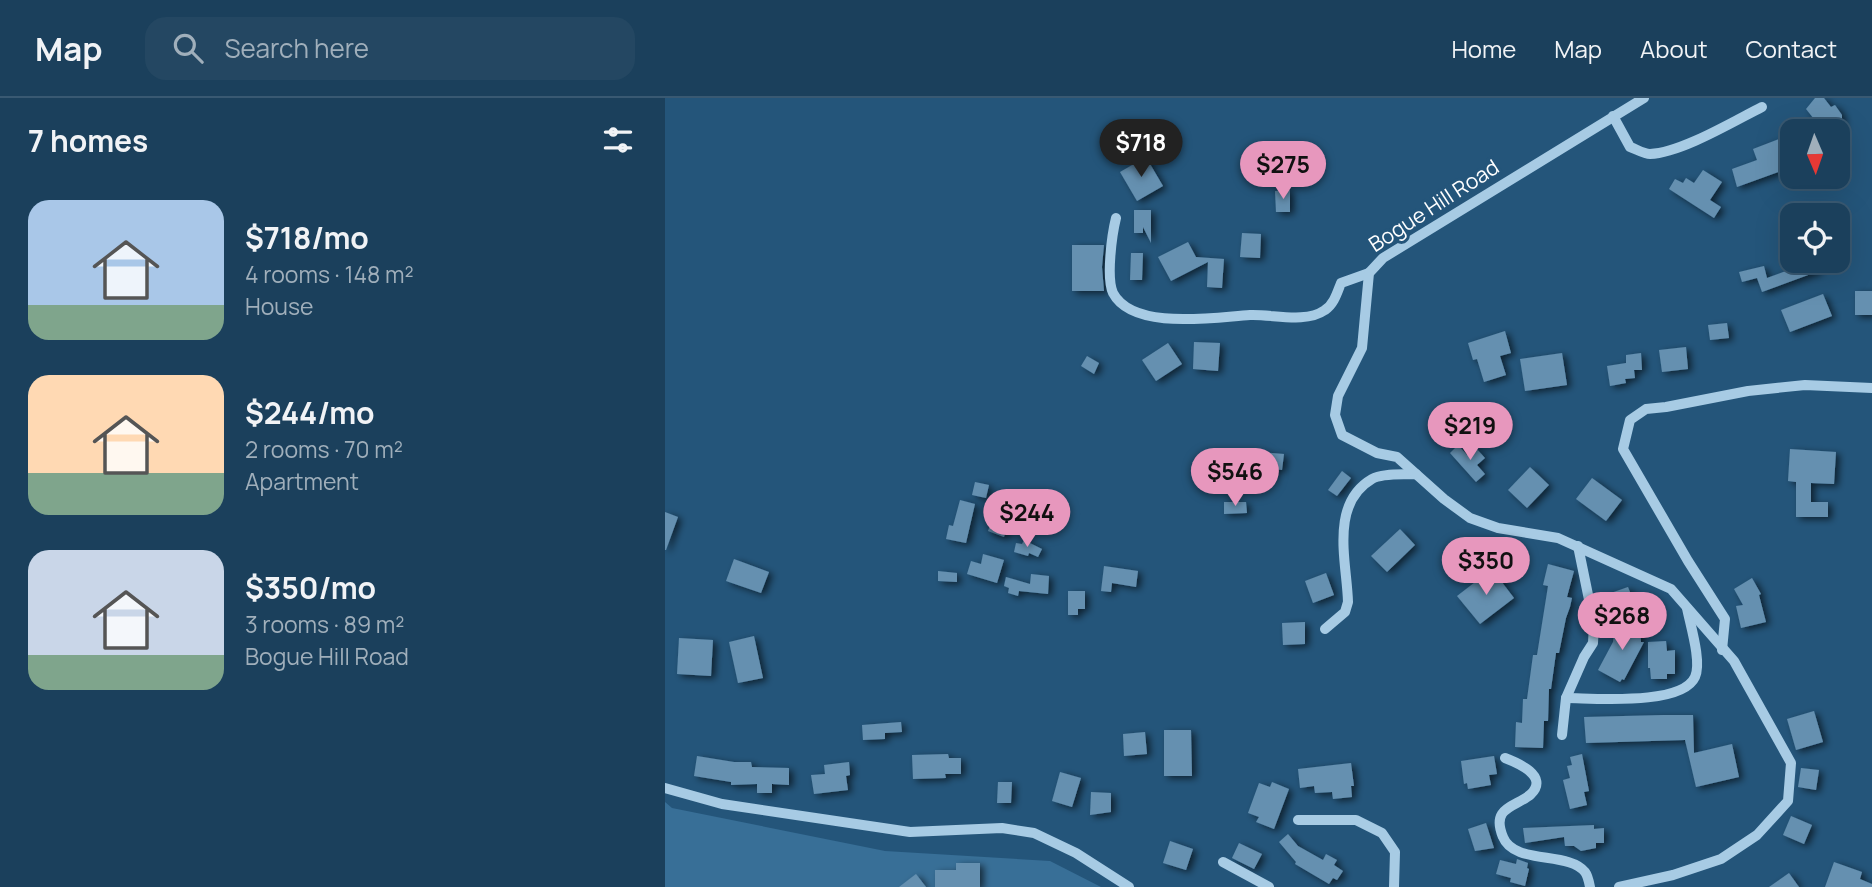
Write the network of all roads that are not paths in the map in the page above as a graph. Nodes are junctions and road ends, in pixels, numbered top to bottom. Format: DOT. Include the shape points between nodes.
graph roads {
  1 [pos="1644,98"];
  2 [pos="1762,107"];
  3 [pos="1613,117"];
  4 [pos="1116,218"];
  5 [pos="1369,273"];
  6 [pos="1872,388"];
  7 [pos="1416,474"];
  8 [pos="1578,546"];
  9 [pos="1686,605"];
  10 [pos="1325,629"];
  11 [pos="1722,650"];
  12 [pos="1566,698"];
  13 [pos="1562,735"];
  14 [pos="1506,758"];
  15 [pos="665,788"];
  16 [pos="1298,820"];
  17 [pos="1223,862"];
  18 [pos="1129,887"];
  19 [pos="1269,887"];
  20 [pos="1394,887"];
  21 [pos="1590,887"];
  22 [pos="1619,887"];
  1 -- 3 [label="street, Bogue Hill Road"];
  2 -- 3 [label="street" via="1693,141 1649,154 1630,147"];
  3 -- 5 [label="street, Bogue Hill Road" via="1383,258"];
  4 -- 5 [label="street" via="1110,261 1112,291 1124,307 1151,316 1310,316 1334,300 1341,283"];
  5 -- 7 [label="street, Bogue Hill Road" via="1362,348 1338,396 1335,415 1342,435 1377,453 1397,457"];
  6 -- 11 [label="street" via="1805,385 1748,391 1646,409 1630,420 1623,449 1725,619"];
  7 -- 8 [label="street, Bogue Hill Road" via="1470,518"];
  7 -- 10 [label="street" via="1374,478 1356,492 1345,515 1348,602 1345,612"];
  8 -- 9 [label="street, Bogue Hill Road" via="1671,589"];
  8 -- 12 [label="street" via="1594,633"];
  9 -- 11 [label="street, Bogue Hill Road"];
  9 -- 12 [label="street" via="1697,667 1689,685 1661,696"];
  11 -- 22 [label="street, Bogue Hill Road" via="1734,661 1790,763 1788,801 1757,835 1721,859"];
  12 -- 13 [label="street"];
  14 -- 21 [label="street" via="1532,772 1536,786 1503,812 1503,839 1534,856 1574,863 1586,873"];
  15 -- 18 [label="street" via="722,804 910,832 1002,828 1034,833"];
  16 -- 20 [label="street" via="1356,820 1382,833 1395,852"];
  17 -- 19 [label="street"];
}
